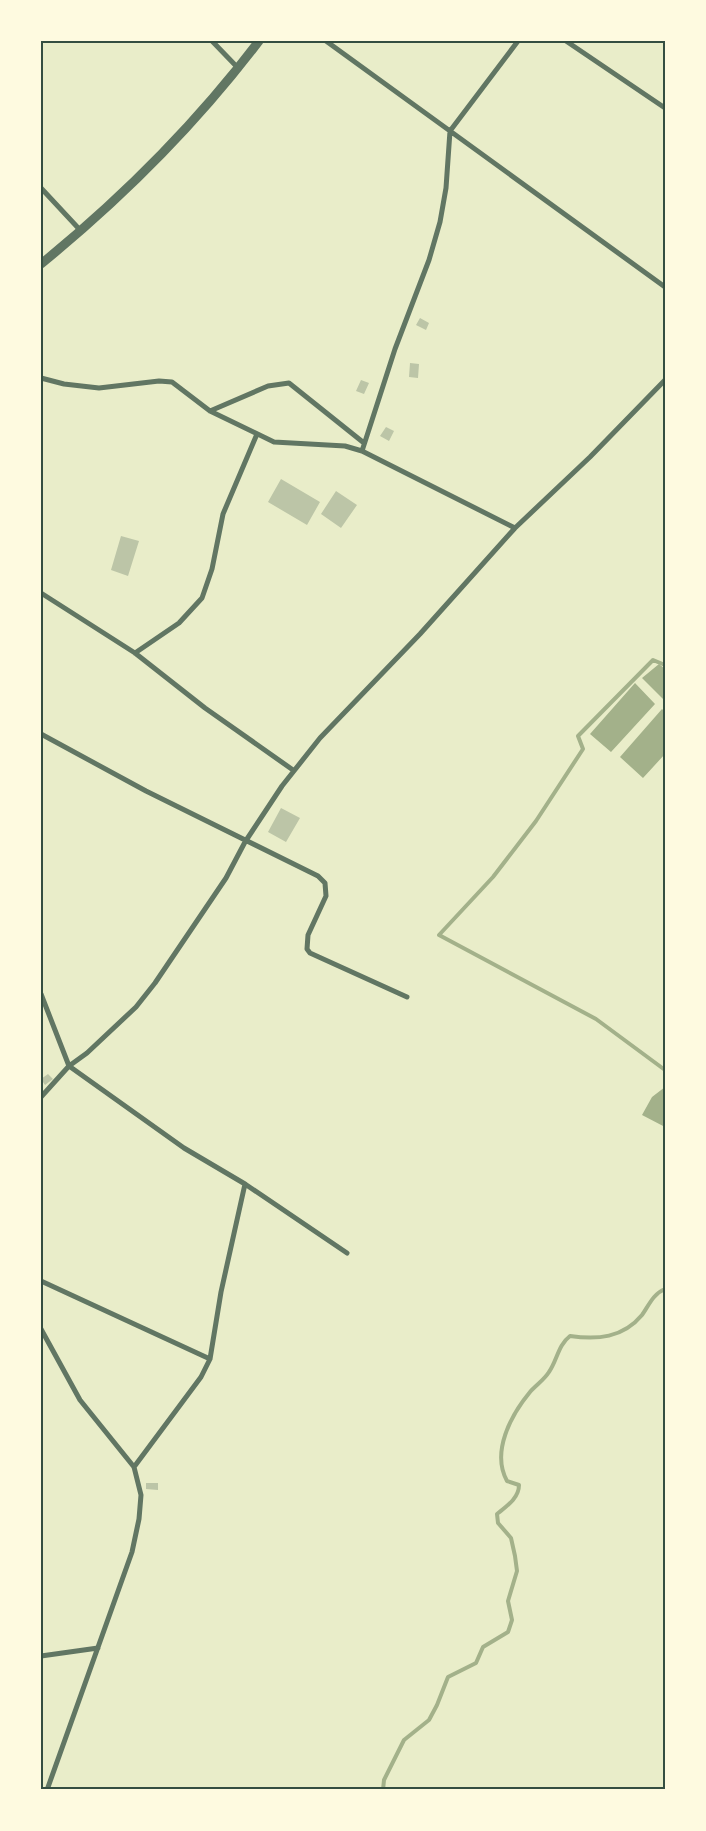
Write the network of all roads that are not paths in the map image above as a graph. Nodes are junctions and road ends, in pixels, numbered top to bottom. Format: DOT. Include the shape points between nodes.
graph roads {
  1 [pos="212,41"];
  2 [pos="259,41"];
  3 [pos="326,41"];
  4 [pos="518,41"];
  5 [pos="566,41"];
  6 [pos="238,68"];
  7 [pos="665,108"];
  8 [pos="450,130"];
  9 [pos="41,188"];
  10 [pos="81,231"];
  11 [pos="41,264"];
  12 [pos="665,287"];
  13 [pos="41,378"];
  14 [pos="665,380"];
  15 [pos="210,411"];
  16 [pos="257,434"];
  17 [pos="364,443"];
  18 [pos="362,451"];
  19 [pos="515,528"];
  20 [pos="41,593"];
  21 [pos="136,653"];
  22 [pos="41,734"];
  23 [pos="293,770"];
  24 [pos="245,842"];
  25 [pos="41,994"];
  26 [pos="407,997"];
  27 [pos="69,1066"];
  28 [pos="41,1097"];
  29 [pos="244,1184"];
  30 [pos="347,1252"];
  31 [pos="41,1280"];
  32 [pos="41,1329"];
  33 [pos="210,1359"];
  34 [pos="134,1466"];
  35 [pos="98,1648"];
  36 [pos="41,1656"];
  37 [pos="47,1790"];
  1 -- 6 [label="street"];
  2 -- 6 [label="street"];
  3 -- 8 [label="street"];
  4 -- 8 [label="street"];
  5 -- 7 [label="street"];
  6 -- 10 [label="street" via="155,162"];
  8 -- 12 [label="street"];
  8 -- 17 [label="street" via="440,222"];
  9 -- 10 [label="street"];
  10 -- 11 [label="street"];
  13 -- 15 [label="street" via="99,388 159,380 172,382"];
  14 -- 19 [label="street"];
  15 -- 16 [label="street"];
  15 -- 17 [label="street" via="268,386 289,383"];
  16 -- 18 [label="street" via="274,442 345,446"];
  16 -- 21 [label="street" via="223,514 212,569 202,598 179,623"];
  17 -- 18 [label="street"];
  18 -- 19 [label="street"];
  19 -- 23 [label="street"];
  20 -- 21 [label="street"];
  21 -- 23 [label="street" via="205,708"];
  22 -- 24 [label="street"];
  23 -- 24 [label="street"];
  24 -- 26 [label="street" via="318,876 325,883 326,896 305,945 310,953"];
  24 -- 27 [label="street" via="226,878 155,983 136,1007"];
  25 -- 27 [label="street"];
  27 -- 28 [label="street"];
  27 -- 29 [label="street" via="184,1148"];
  29 -- 30 [label="street"];
  29 -- 33 [label="street"];
  31 -- 33 [label="street"];
  32 -- 34 [label="street" via="80,1400"];
  33 -- 34 [label="street" via="202,1377"];
  34 -- 35 [label="street" via="141,1495 139,1520 132,1552"];
  35 -- 36 [label="street"];
  35 -- 37 [label="street"];
}
